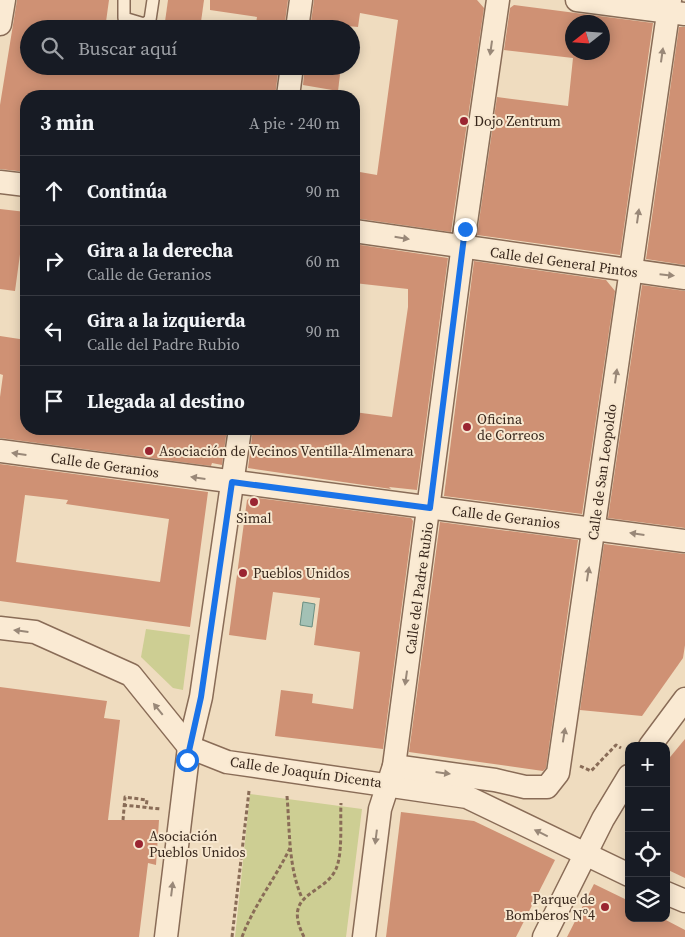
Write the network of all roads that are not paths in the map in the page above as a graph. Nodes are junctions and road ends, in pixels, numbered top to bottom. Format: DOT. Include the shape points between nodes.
graph roads {
  1 [pos="4,0"];
  2 [pos="124,0"];
  3 [pos="153,0"];
  4 [pos="300,0"];
  5 [pos="498,0"];
  6 [pos="577,0"];
  7 [pos="674,8"];
  8 [pos="131,20"];
  9 [pos="150,20"];
  10 [pos="298,20"];
  11 [pos="0,24"];
  12 [pos="291,75"];
  13 [pos="289,90"];
  14 [pos="0,182"];
  15 [pos="20,184"];
  16 [pos="360,232"];
  17 [pos="463,248"];
  18 [pos="630,271"];
  19 [pos="685,278"];
  20 [pos="239,435"];
  21 [pos="0,451"];
  22 [pos="232,482"];
  23 [pos="430,508"];
  24 [pos="595,529"];
  25 [pos="685,541"];
  26 [pos="0,628"];
  27 [pos="685,699"];
  28 [pos="653,742"];
  29 [pos="189,748"];
  30 [pos="391,775"];
  31 [pos="625,783"];
  32 [pos="585,854"];
  33 [pos="625,873"];
  34 [pos="670,895"];
  35 [pos="685,902"];
  36 [pos="166,937"];
  37 [pos="364,937"];
  38 [pos="544,937"];
  1 -- 11 [label="street"];
  2 -- 8 [label="lane" via="124,18"];
  3 -- 9 [label="lane"];
  4 -- 10 [label="street"];
  5 -- 17 [label="street, Calle del Padre Rubio, one-way"];
  6 -- 7 [label="street"];
  18 -- 7 [label="street, Calle de San Leopoldo, one-way"];
  12 -- 13 [label="street"];
  14 -- 15 [label="street"];
  16 -- 17 [label="street, Calle del General Pintos, one-way"];
  17 -- 18 [label="street, Calle del General Pintos"];
  17 -- 23 [label="street, Calle del Padre Rubio"];
  18 -- 19 [label="street, Calle del General Pintos, one-way"];
  24 -- 18 [label="street, Calle de San Leopoldo, one-way"];
  20 -- 22 [label="street"];
  22 -- 21 [label="street, Calle de Geranios, one-way"];
  22 -- 23 [label="street, Calle de Geranios"];
  22 -- 29 [label="street" via="201,697"];
  23 -- 24 [label="street, Calle de Geranios"];
  23 -- 30 [label="street, Calle del Padre Rubio, one-way"];
  25 -- 24 [label="street, Calle de Geranios, one-way"];
  30 -- 24 [label="street, Calle de San Leopoldo, one-way" via="495,780 525,788 547,787 558,773"];
  29 -- 26 [label="street, one-way" via="131,675 36,632"];
  27 -- 28 [label="street"];
  29 -- 30 [label="street, Calle de Joaquín Dicenta" via="227,762"];
  36 -- 29 [label="street, one-way"];
  32 -- 30 [label="street, Calle de Joaquín Dicenta, one-way" via="468,797"];
  30 -- 37 [label="street, Calle del Padre Rubio, one-way" via="380,809"];
  31 -- 32 [label="street"];
  32 -- 33 [label="street, Calle de Joaquín Dicenta"];
  32 -- 38 [label="street"];
  34 -- 35 [label="street"];
}
